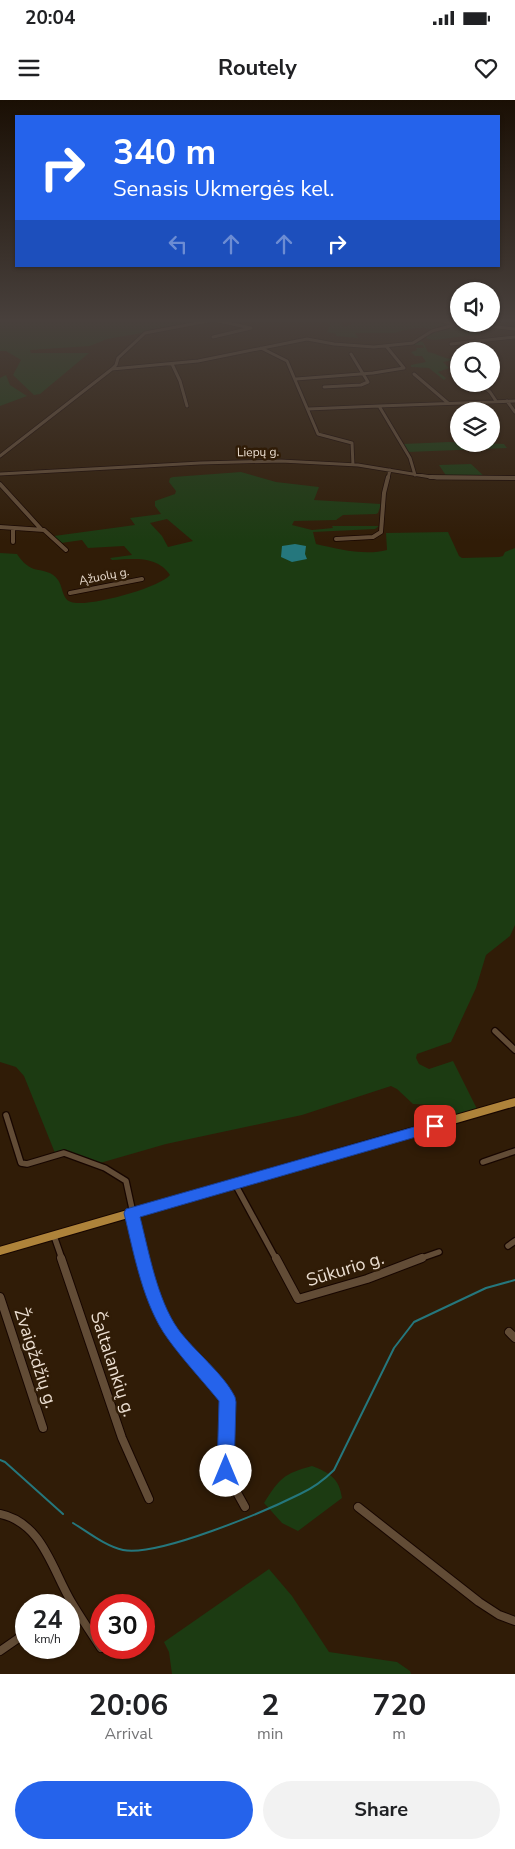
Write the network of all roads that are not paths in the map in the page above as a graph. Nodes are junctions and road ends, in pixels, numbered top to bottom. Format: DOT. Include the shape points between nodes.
graph roads {
  1 [pos="81,393"];
  2 [pos="183,393"];
  3 [pos="302,393"];
  4 [pos="437,393"];
  5 [pos="491,393"];
  6 [pos="507,401"];
  7 [pos="515,401"];
  8 [pos="496,402"];
  9 [pos="448,403"];
  10 [pos="187,406"];
  11 [pos="379,406"];
  12 [pos="308,409"];
  13 [pos="515,412"];
  14 [pos="0,456"];
  15 [pos="353,465"];
  16 [pos="390,470"];
  17 [pos="0,474"];
  18 [pos="415,475"];
  19 [pos="515,478"];
  20 [pos="0,484"];
  21 [pos="0,527"];
  22 [pos="13,528"];
  23 [pos="41,529"];
  24 [pos="336,539"];
  25 [pos="13,542"];
  26 [pos="66,550"];
  27 [pos="142,579"];
  28 [pos="70,593"];
  29 [pos="495,1031"];
  30 [pos="515,1050"];
  31 [pos="515,1102"];
  32 [pos="6,1115"];
  33 [pos="515,1151"];
  34 [pos="483,1162"];
  35 [pos="235,1184"];
  36 [pos="132,1213"];
  37 [pos="54,1236"];
  38 [pos="515,1241"];
  39 [pos="508,1246"];
  40 [pos="0,1251"];
  41 [pos="439,1252"];
  42 [pos="0,1296"];
  43 [pos="509,1332"];
  44 [pos="515,1338"];
  45 [pos="43,1428"];
  46 [pos="149,1499"];
  47 [pos="245,1507"];
  48 [pos="358,1507"];
  49 [pos="0,1514"];
  50 [pos="65,1594"];
  51 [pos="80,1619"];
  52 [pos="515,1621"];
  53 [pos="90,1633"];
  54 [pos="15,1641"];
  55 [pos="0,1651"];
  1 -- 14 [label="street"];
  2 -- 10 [label="street"];
  3 -- 12 [label="street"];
  4 -- 9 [label="street"];
  5 -- 8 [label="street"];
  6 -- 7 [label="street"];
  6 -- 8 [label="street"];
  6 -- 13 [label="street"];
  9 -- 11 [label="street"];
  11 -- 12 [label="street"];
  11 -- 18 [label="street" via="410,458"];
  12 -- 15 [label="street" via="318,434 352,443"];
  15 -- 16 [label="street, Liepų g."];
  15 -- 17 [label="street, Liepų g." via="214,462"];
  16 -- 18 [label="street, Liepų g."];
  16 -- 24 [label="street" via="384,493 382,532 373,537"];
  18 -- 19 [label="street, Liepų g."];
  20 -- 23 [label="street"];
  21 -- 22 [label="street"];
  22 -- 23 [label="street"];
  22 -- 25 [label="street"];
  23 -- 26 [label="street" via="49,532"];
  27 -- 28 [label="street, Ąžuolų g."];
  29 -- 30 [label="street"];
  31 -- 35 [label="main road"];
  32 -- 36 [label="street" via="21,1163 64,1153 105,1168 126,1181"];
  33 -- 34 [label="street"];
  35 -- 36 [label="main road"];
  35 -- 41 [label="street, Sūkurio g." via="298,1299 367,1279"];
  36 -- 37 [label="main road"];
  36 -- 47 [label="street" via="147,1276 163,1318 228,1402 226,1471"];
  37 -- 40 [label="main road"];
  37 -- 46 [label="street, Šaltalankių g." via="122,1438"];
  38 -- 39 [label="street"];
  42 -- 45 [label="street, Žvaigždžių g."];
  43 -- 44 [label="street"];
  48 -- 52 [label="street" via="479,1602"];
  49 -- 50 [label="street" via="19,1521 44,1544"];
  51 -- 53 [label="street"];
  54 -- 55 [label="street"];
}
